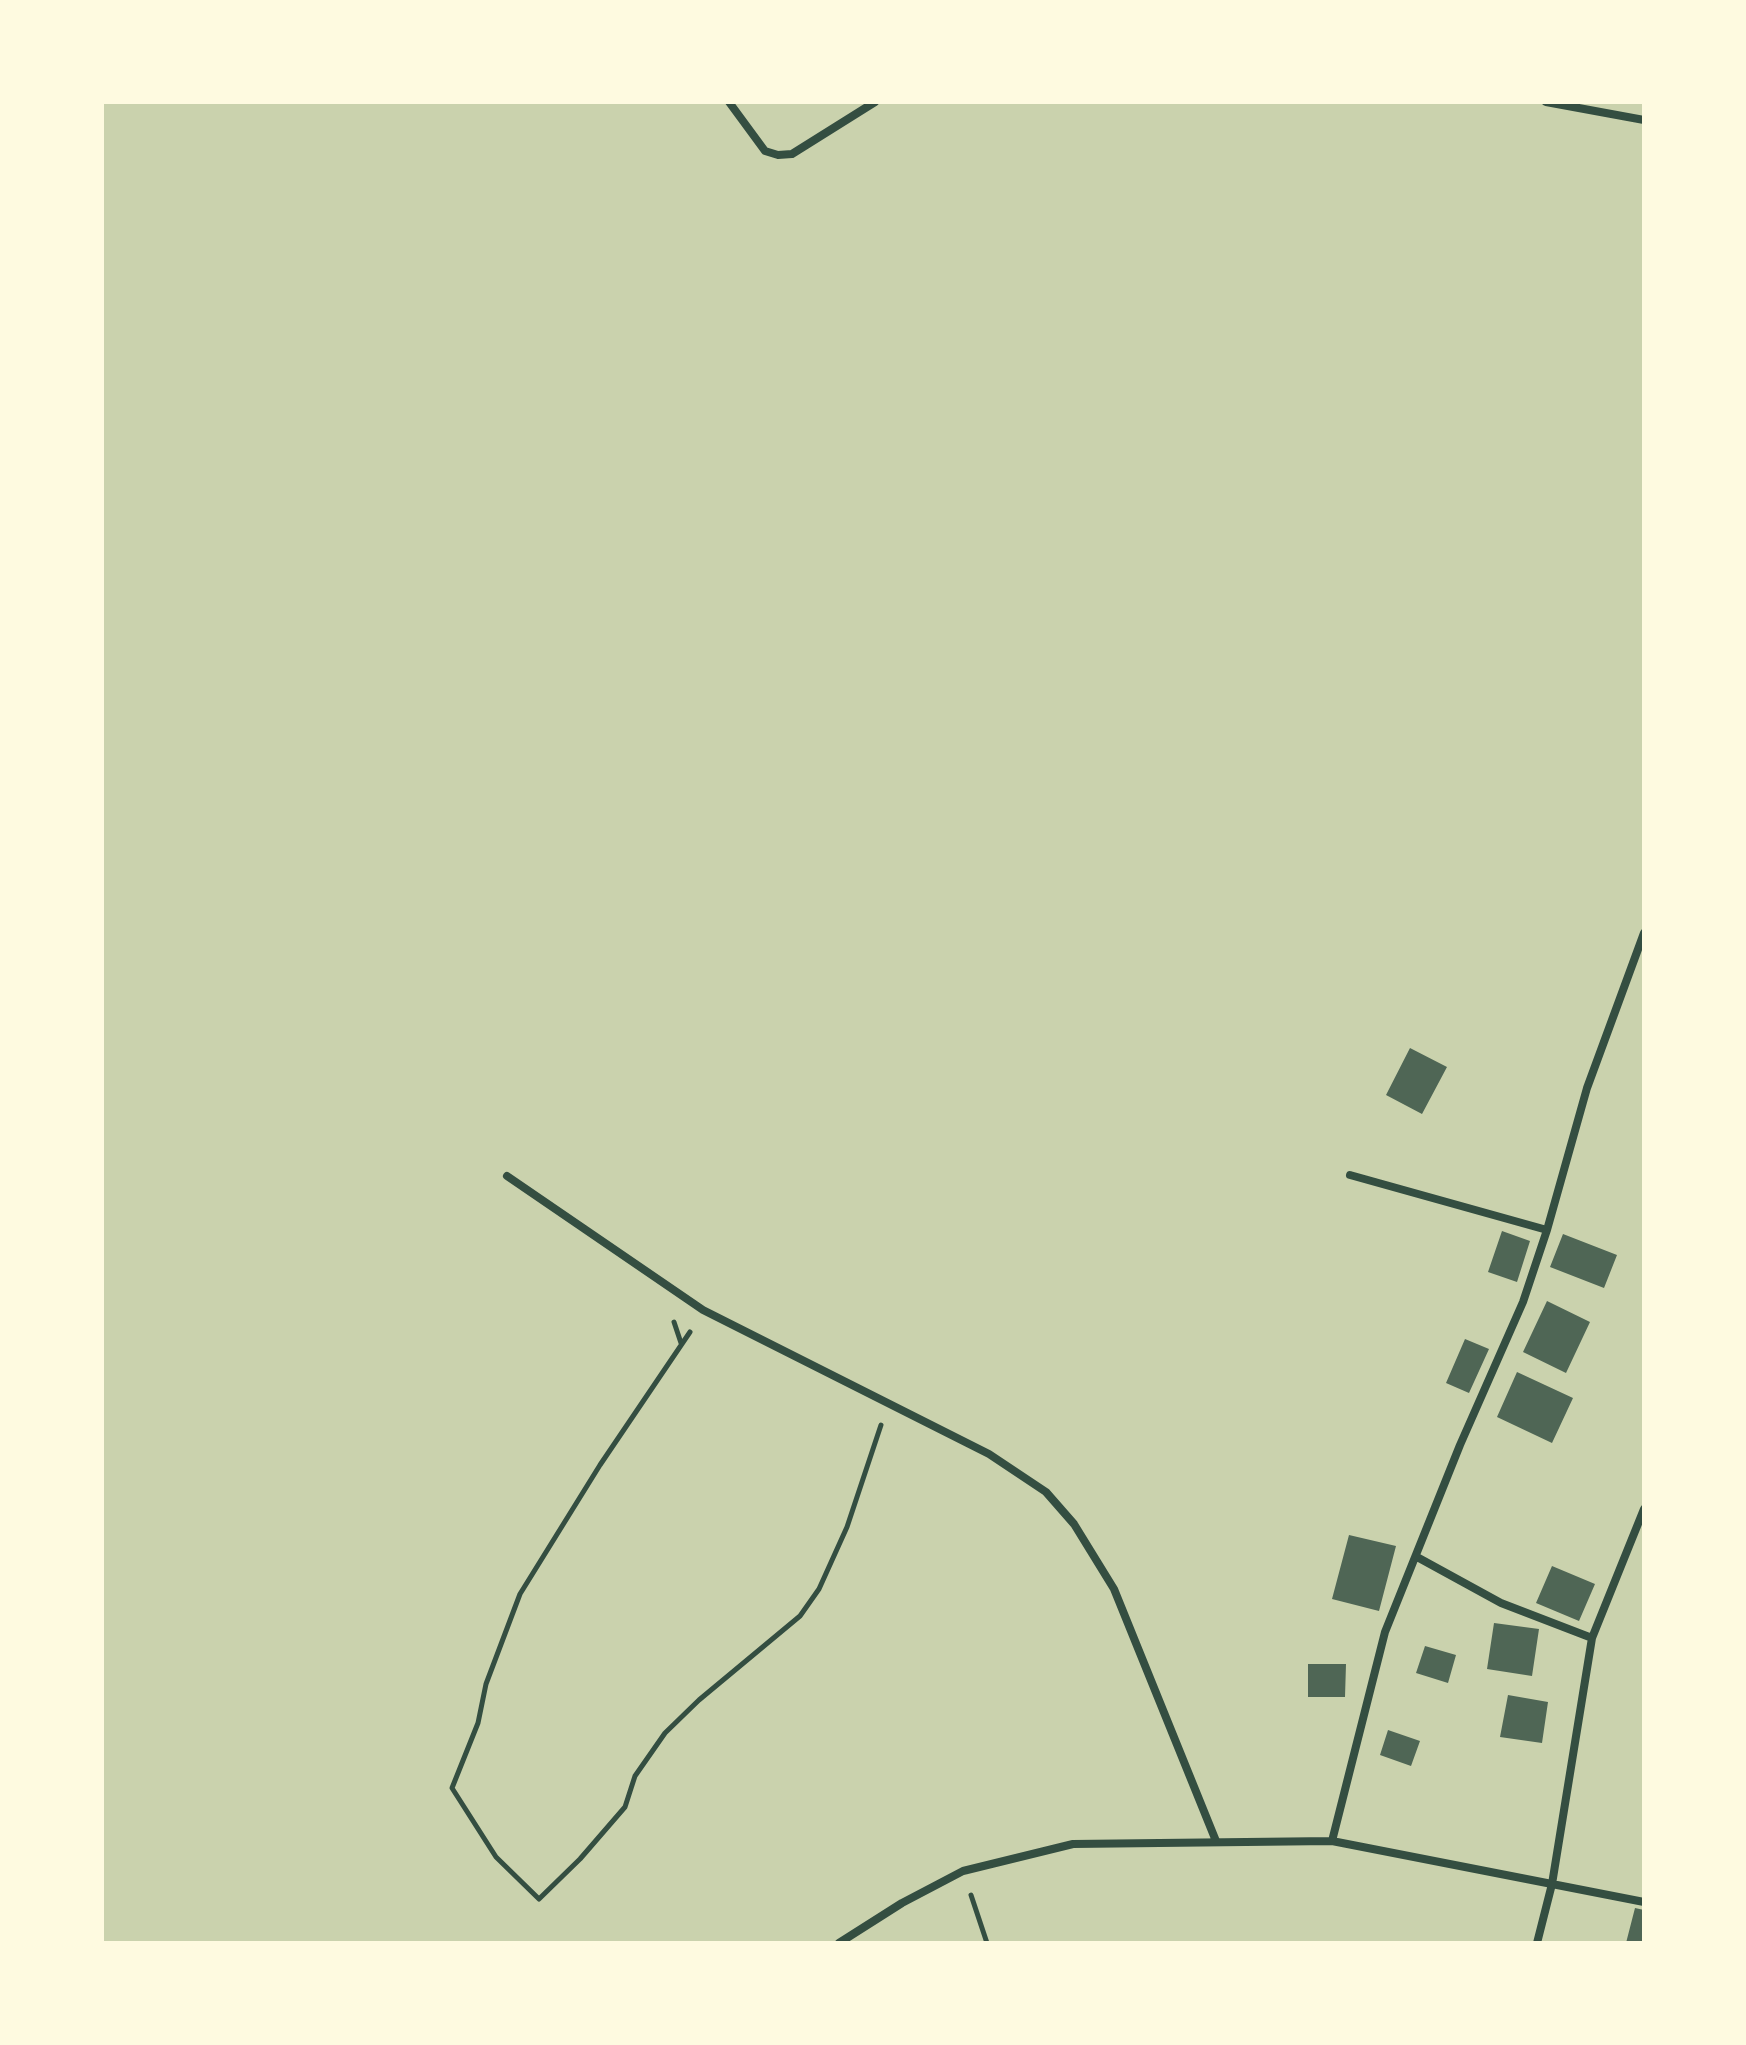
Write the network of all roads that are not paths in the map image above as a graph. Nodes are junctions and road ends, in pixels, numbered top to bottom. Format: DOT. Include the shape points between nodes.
graph roads {
  1 [pos="729,102"];
  2 [pos="875,102"];
  3 [pos="1546,102"];
  4 [pos="1644,120"];
  5 [pos="1644,933"];
  6 [pos="1350,1175"];
  7 [pos="507,1176"];
  8 [pos="1547,1230"];
  9 [pos="1644,1509"];
  10 [pos="1417,1557"];
  11 [pos="1592,1638"];
  12 [pos="1216,1841"];
  13 [pos="1332,1841"];
  14 [pos="1552,1884"];
  15 [pos="1644,1902"];
  16 [pos="839,1943"];
  17 [pos="1537,1943"];
  1 -- 2 [label="street" via="765,151 778,155 792,154"];
  3 -- 4 [label="street"];
  5 -- 8 [label="street" via="1587,1088"];
  6 -- 8 [label="street"];
  7 -- 12 [label="street" via="703,1310 889,1402 1046,1492 1074,1524 1114,1589"];
  8 -- 10 [label="street" via="1523,1302"];
  9 -- 11 [label="street"];
  10 -- 11 [label="street" via="1501,1603"];
  10 -- 13 [label="street" via="1385,1632"];
  11 -- 14 [label="street"];
  12 -- 13 [label="street"];
  12 -- 16 [label="street" via="1073,1844 963,1871"];
  13 -- 14 [label="street"];
  14 -- 15 [label="street"];
  14 -- 17 [label="street"];
}
